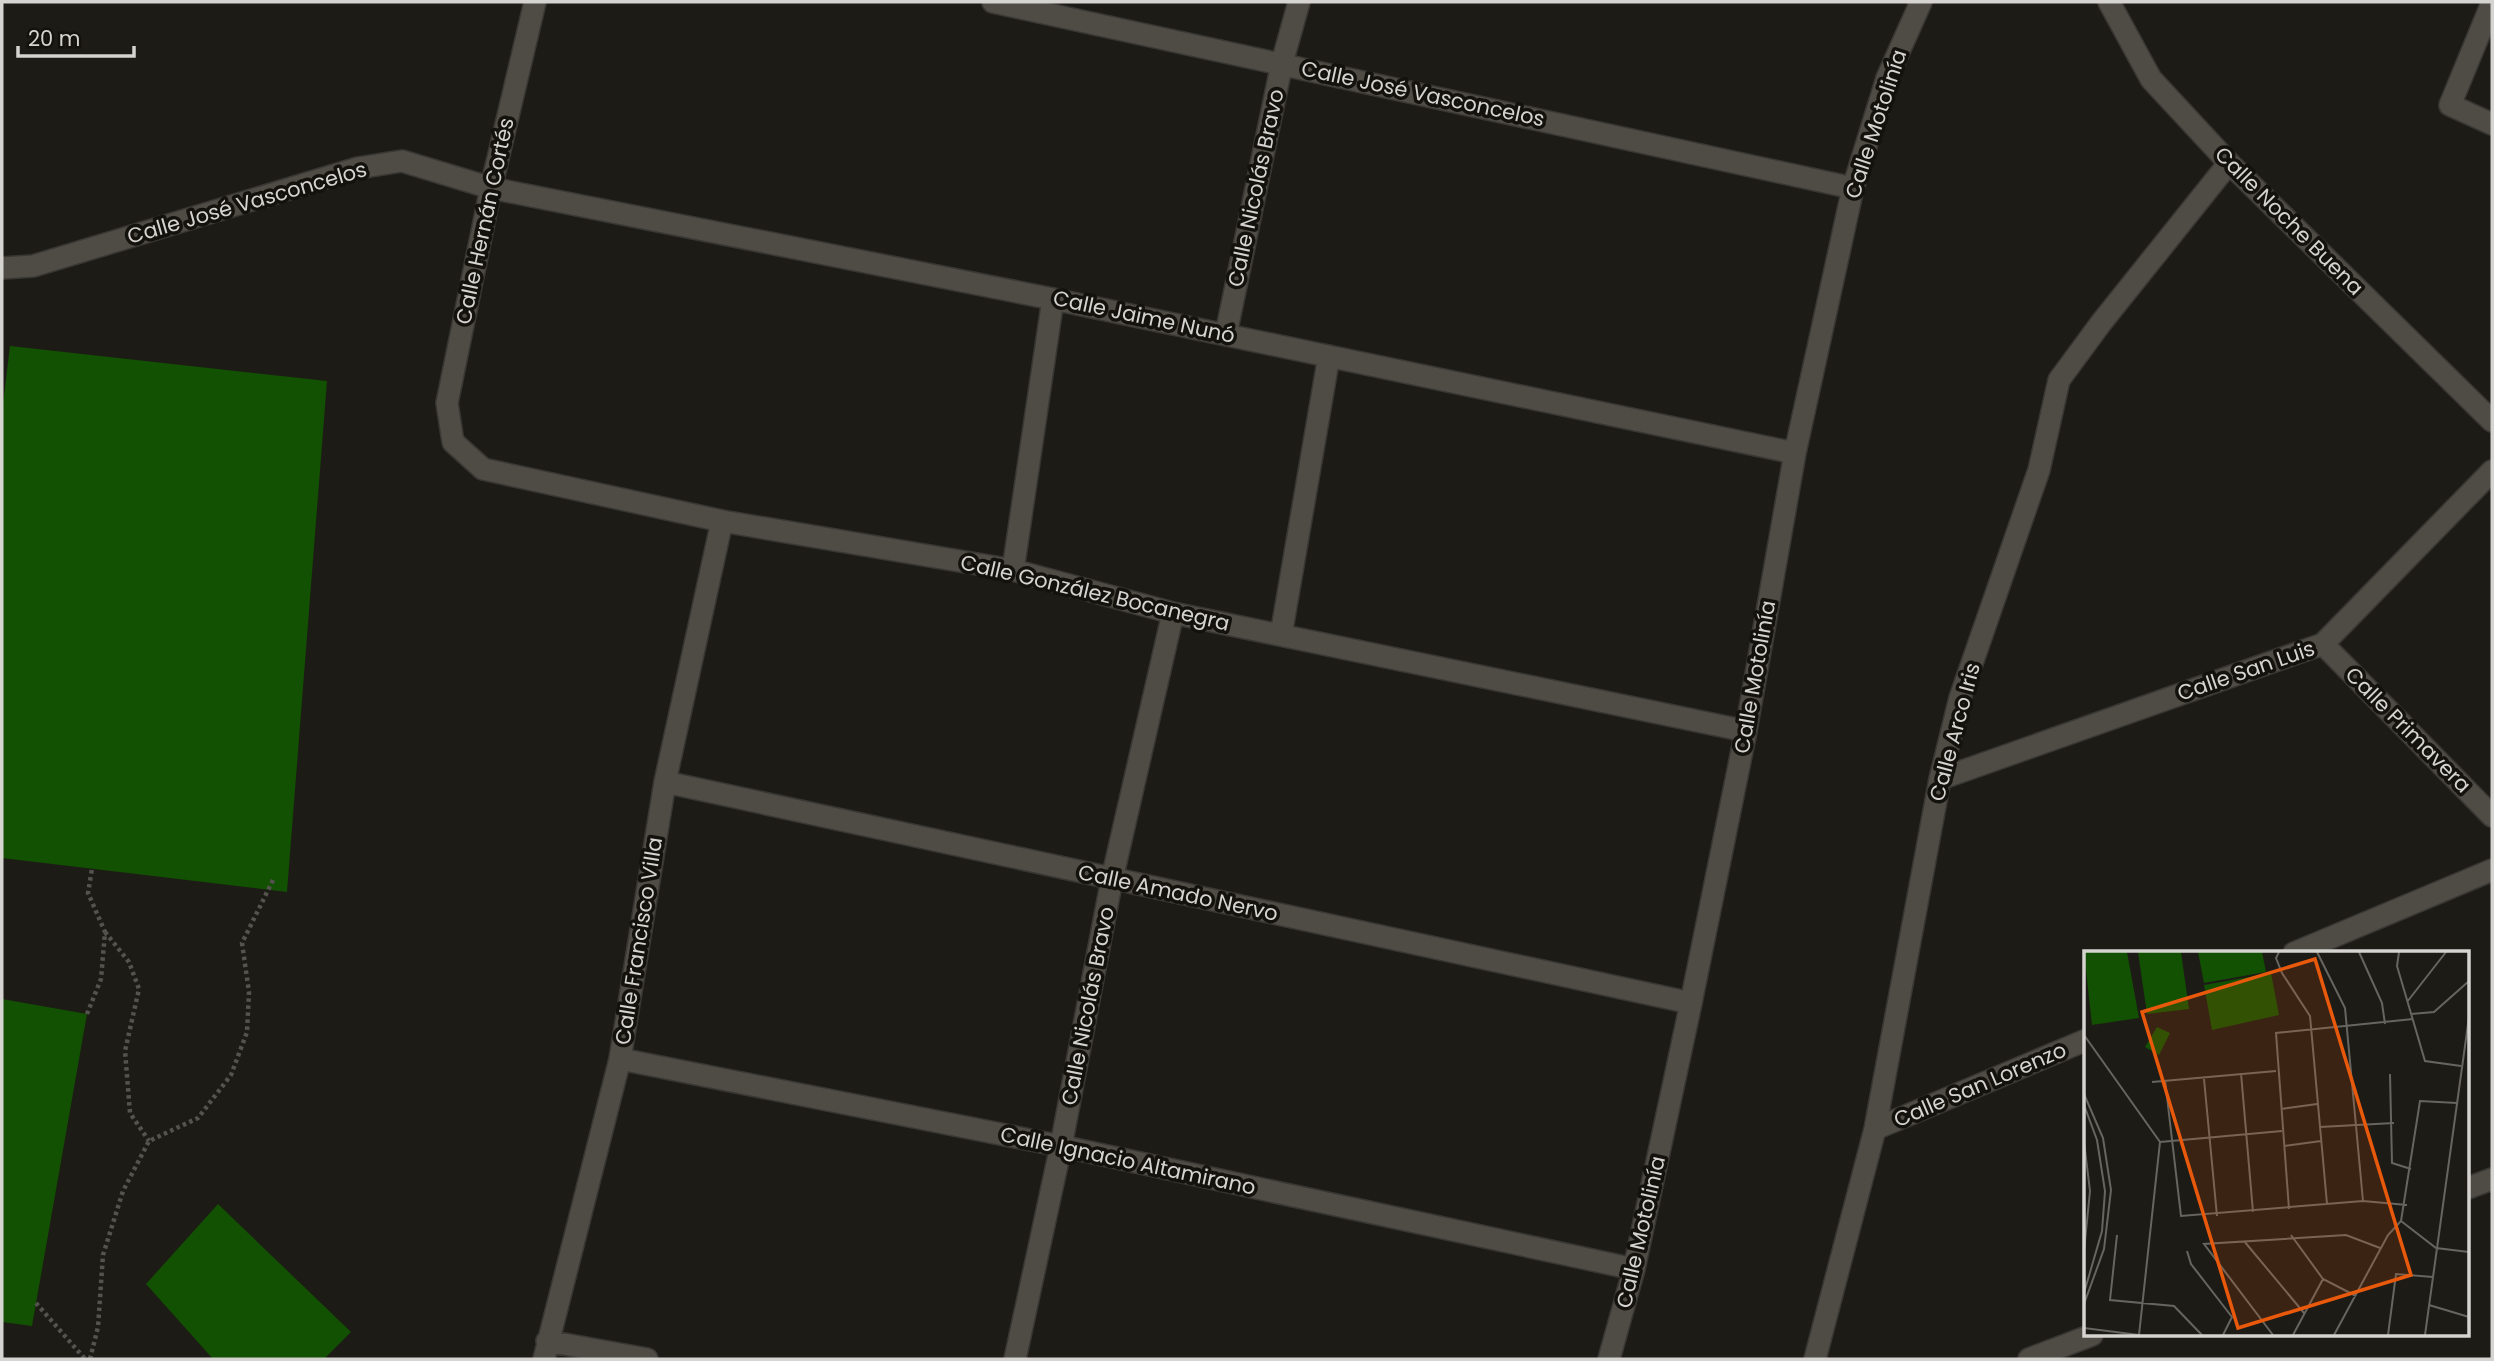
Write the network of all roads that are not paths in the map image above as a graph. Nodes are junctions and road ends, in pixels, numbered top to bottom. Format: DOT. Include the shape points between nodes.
graph roads {
  1 [pos="535,2"];
  2 [pos="993,2"];
  3 [pos="1298,2"];
  4 [pos="1921,2"];
  5 [pos="2109,2"];
  6 [pos="2492,3"];
  7 [pos="1282,63"];
  8 [pos="2492,124"];
  9 [pos="2229,163"];
  10 [pos="491,188"];
  11 [pos="1853,188"];
  12 [pos="2,268"];
  13 [pos="1053,299"];
  14 [pos="1226,334"];
  15 [pos="1329,356"];
  16 [pos="2492,421"];
  17 [pos="453,442"];
  18 [pos="1796,453"];
  19 [pos="2492,471"];
  20 [pos="722,521"];
  21 [pos="1013,570"];
  22 [pos="1173,613"];
  23 [pos="1281,635"];
  24 [pos="2323,644"];
  25 [pos="1746,731"];
  26 [pos="1940,779"];
  27 [pos="665,782"];
  28 [pos="2492,816"];
  29 [pos="2492,870"];
  30 [pos="1112,879"];
  31 [pos="2299,951"];
  32 [pos="1691,1003"];
  33 [pos="2084,1041"];
  34 [pos="620,1059"];
  35 [pos="1875,1129"];
  36 [pos="1060,1146"];
  37 [pos="2492,1179"];
  38 [pos="2470,1187"];
  39 [pos="1634,1269"];
  40 [pos="2089,1336"];
  41 [pos="546,1350"];
  42 [pos="647,1359"];
  43 [pos="1016,1359"];
  44 [pos="1609,1359"];
  45 [pos="1815,1359"];
  46 [pos="2029,1359"];
  1 -- 10 [label="street, Calle Hernán Cortés"];
  2 -- 7 [label="street, Calle José Vasconcelos"];
  3 -- 7 [label="street, Calle Nicolás Bravo"];
  4 -- 11 [label="street, Calle Motolinía" via="1887,78"];
  5 -- 9 [label="street, Calle Noche Buena" via="2151,79"];
  6 -- 8 [label="street" via="2450,105"];
  7 -- 11 [label="street, Calle José Vasconcelos"];
  7 -- 14 [label="street, Calle Nicolás Bravo"];
  9 -- 16 [label="street, Calle Noche Buena"];
  9 -- 26 [label="street, Calle Arco Iris" via="2059,380 2039,470 1959,698"];
  10 -- 12 [label="street, Calle José Vasconcelos" via="402,161 358,168 33,266"];
  10 -- 13 [label="street, Calle Jaime Nunó"];
  10 -- 17 [label="street, Calle Hernán Cortés" via="447,403"];
  11 -- 18 [label="street, Calle Motolinía"];
  13 -- 14 [label="street, Calle Jaime Nunó"];
  13 -- 21 [label="street"];
  14 -- 15 [label="street, Calle Jaime Nunó"];
  15 -- 18 [label="street, Calle Jaime Nunó"];
  15 -- 23 [label="street"];
  17 -- 20 [label="street, Calle González Bocanegra" via="483,469"];
  18 -- 25 [label="street, Calle Motolinía"];
  19 -- 24 [label="street, Calle San Luis"];
  20 -- 21 [label="street, Calle González Bocanegra"];
  20 -- 27 [label="street, Calle Francisco Villa"];
  21 -- 22 [label="street, Calle González Bocanegra"];
  22 -- 23 [label="street, Calle González Bocanegra"];
  22 -- 30 [label="street, Calle Nicolás Bravo"];
  23 -- 25 [label="street, Calle González Bocanegra"];
  24 -- 26 [label="street, Calle San Luis"];
  24 -- 28 [label="street, Calle Primavera"];
  25 -- 32 [label="street, Calle Motolinía"];
  26 -- 35 [label="street, Calle Arco Iris"];
  27 -- 30 [label="street, Calle Amado Nervo"];
  27 -- 34 [label="street, Calle Francisco Villa"];
  29 -- 31 [label="street"];
  30 -- 32 [label="street, Calle Amado Nervo"];
  30 -- 36 [label="street, Calle Nicolás Bravo"];
  32 -- 39 [label="street, Calle Motolinía"];
  33 -- 35 [label="street, Calle San Lorenzo"];
  34 -- 36 [label="street, Calle Ignacio Altamirano"];
  34 -- 41 [label="street, Calle Francisco Villa"];
  35 -- 45 [label="street, Calle Arco Iris"];
  36 -- 39 [label="street, Calle Ignacio Altamirano"];
  36 -- 43 [label="street, Calle Nicolás Bravo"];
  37 -- 38 [label="street"];
  39 -- 44 [label="street, Calle Motolinía"];
  40 -- 46 [label="street"];
  41 -- 42 [label="street"];
}
